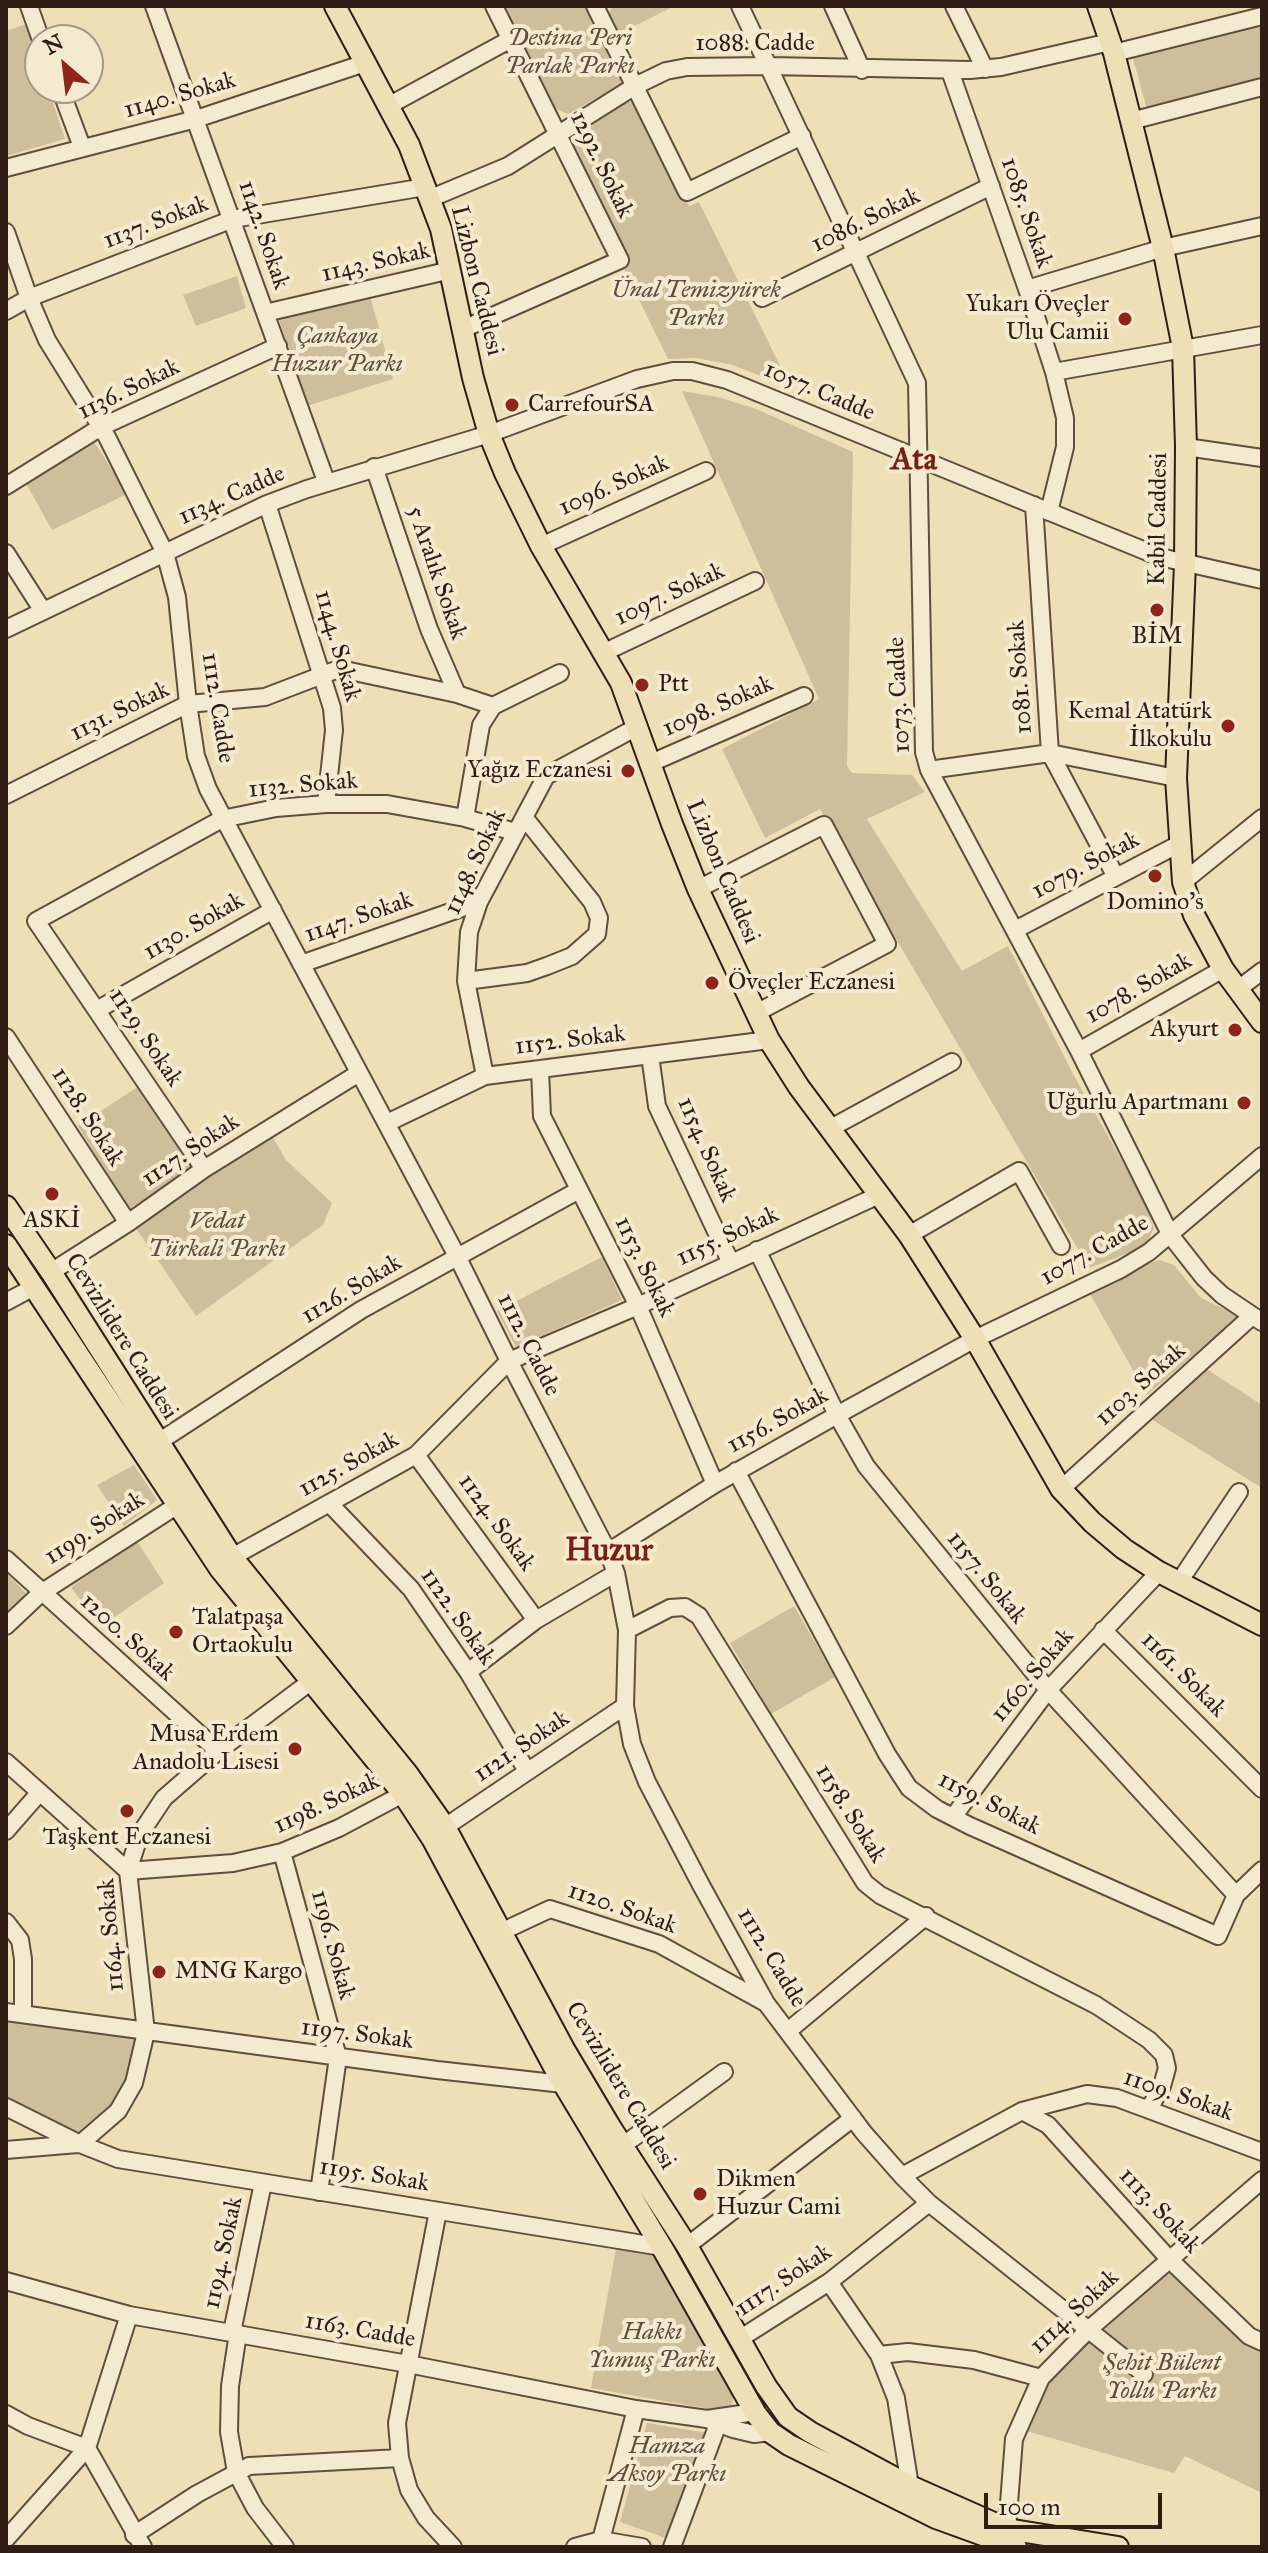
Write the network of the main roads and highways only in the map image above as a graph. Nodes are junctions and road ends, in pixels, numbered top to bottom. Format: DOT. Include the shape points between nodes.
graph roads {
  1 [pos="335,6"];
  2 [pos="1098,6"];
  3 [pos="1262,1022"];
  4 [pos="6,1206"];
  5 [pos="6,1245"];
  6 [pos="183,1501"];
  7 [pos="1262,1625"];
  8 [pos="563,2084"];
  9 [pos="585,2085"];
  10 [pos="778,2406"];
  11 [pos="755,2412"];
  12 [pos="795,2423"];
  13 [pos="770,2432"];
  14 [pos="1011,2538"];
  15 [pos="1118,2547"];
  1 -- 7 [label="main road, Lizbon Caddesi" via="409,145 441,229 489,434 505,473 621,683 698,889 769,1040 909,1235 1061,1489 1124,1549"];
  2 -- 3 [label="main road, Kabil Caddesi" via="1163,248 1183,348 1185,564 1176,778 1183,882 1223,969"];
  4 -- 6 [label="main road, Cevizlidere Caddesi" via="157,1443"];
  5 -- 6 [label="main road, Cevizlidere Caddesi"];
  6 -- 8 [label="main road, Cevizlidere Caddesi" via="220,1569 403,1794 433,1840"];
  6 -- 9 [label="main road, Cevizlidere Caddesi" via="407,1773 445,1827"];
  8 -- 9 [label="main road"];
  8 -- 11 [label="main road, Cevizlidere Caddesi"];
  9 -- 10 [label="main road, Cevizlidere Caddesi" via="687,2246"];
  10 -- 11 [label="main road"];
  10 -- 12 [label="main road, Cevizlidere Caddesi"];
  11 -- 13 [label="main road, Cevizlidere Caddesi"];
  12 -- 13 [label="main road"];
  12 -- 14 [label="main road, Cevizlidere Caddesi"];
  13 -- 14 [label="main road, Cevizlidere Caddesi" via="936,2518"];
  14 -- 15 [label="main road, Cevizlidere Caddesi"];
}
